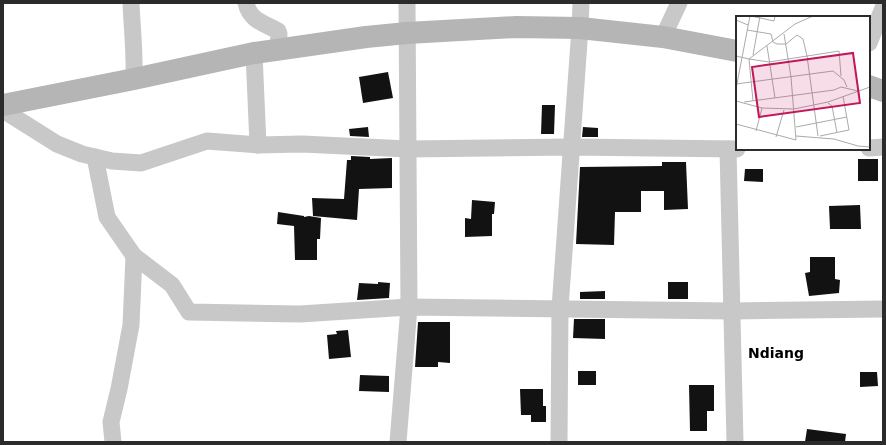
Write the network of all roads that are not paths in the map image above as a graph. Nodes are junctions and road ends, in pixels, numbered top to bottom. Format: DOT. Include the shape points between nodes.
graph roads {
  1 [pos="131,3"];
  2 [pos="246,3"];
  3 [pos="407,3"];
  4 [pos="581,3"];
  5 [pos="679,3"];
  6 [pos="883,8"];
  7 [pos="580,28"];
  8 [pos="407,33"];
  9 [pos="663,37"];
  10 [pos="870,40"];
  11 [pos="278,49"];
  12 [pos="736,51"];
  13 [pos="254,52"];
  14 [pos="134,79"];
  15 [pos="870,86"];
  16 [pos="883,91"];
  17 [pos="3,105"];
  18 [pos="3,110"];
  19 [pos="258,145"];
  20 [pos="570,147"];
  21 [pos="870,148"];
  22 [pos="883,148"];
  23 [pos="408,149"];
  24 [pos="733,149"];
  25 [pos="95,157"];
  26 [pos="134,256"];
  27 [pos="409,307"];
  28 [pos="560,308"];
  29 [pos="883,309"];
  30 [pos="732,311"];
  31 [pos="113,442"];
  32 [pos="398,442"];
  33 [pos="559,442"];
  34 [pos="735,442"];
  1 -- 14 [label="street"];
  2 -- 11 [label="street" via="257,21 278,31"];
  3 -- 8 [label="street"];
  4 -- 7 [label="street"];
  5 -- 9 [label="street"];
  6 -- 10 [label="street"];
  7 -- 8 [label="main road" via="516,27"];
  7 -- 9 [label="main road"];
  7 -- 20 [label="street"];
  8 -- 11 [label="main road"];
  8 -- 23 [label="street"];
  9 -- 12 [label="main road"];
  11 -- 13 [label="main road"];
  13 -- 14 [label="main road"];
  13 -- 19 [label="street"];
  14 -- 17 [label="main road"];
  15 -- 16 [label="main road"];
  18 -- 25 [label="street" via="58,144"];
  19 -- 23 [label="street" via="302,144"];
  19 -- 25 [label="street" via="208,141 141,163"];
  20 -- 23 [label="street"];
  20 -- 24 [label="street"];
  20 -- 28 [label="street"];
  21 -- 22 [label="street"];
  23 -- 27 [label="street"];
  24 -- 30 [label="street"];
  25 -- 26 [label="street" via="107,217"];
  26 -- 27 [label="street" via="172,285 190,312 300,314"];
  26 -- 31 [label="street" via="131,325 111,422"];
  27 -- 28 [label="street"];
  27 -- 32 [label="street"];
  28 -- 30 [label="street"];
  28 -- 33 [label="street"];
  29 -- 30 [label="street"];
  30 -- 34 [label="street"];
}
